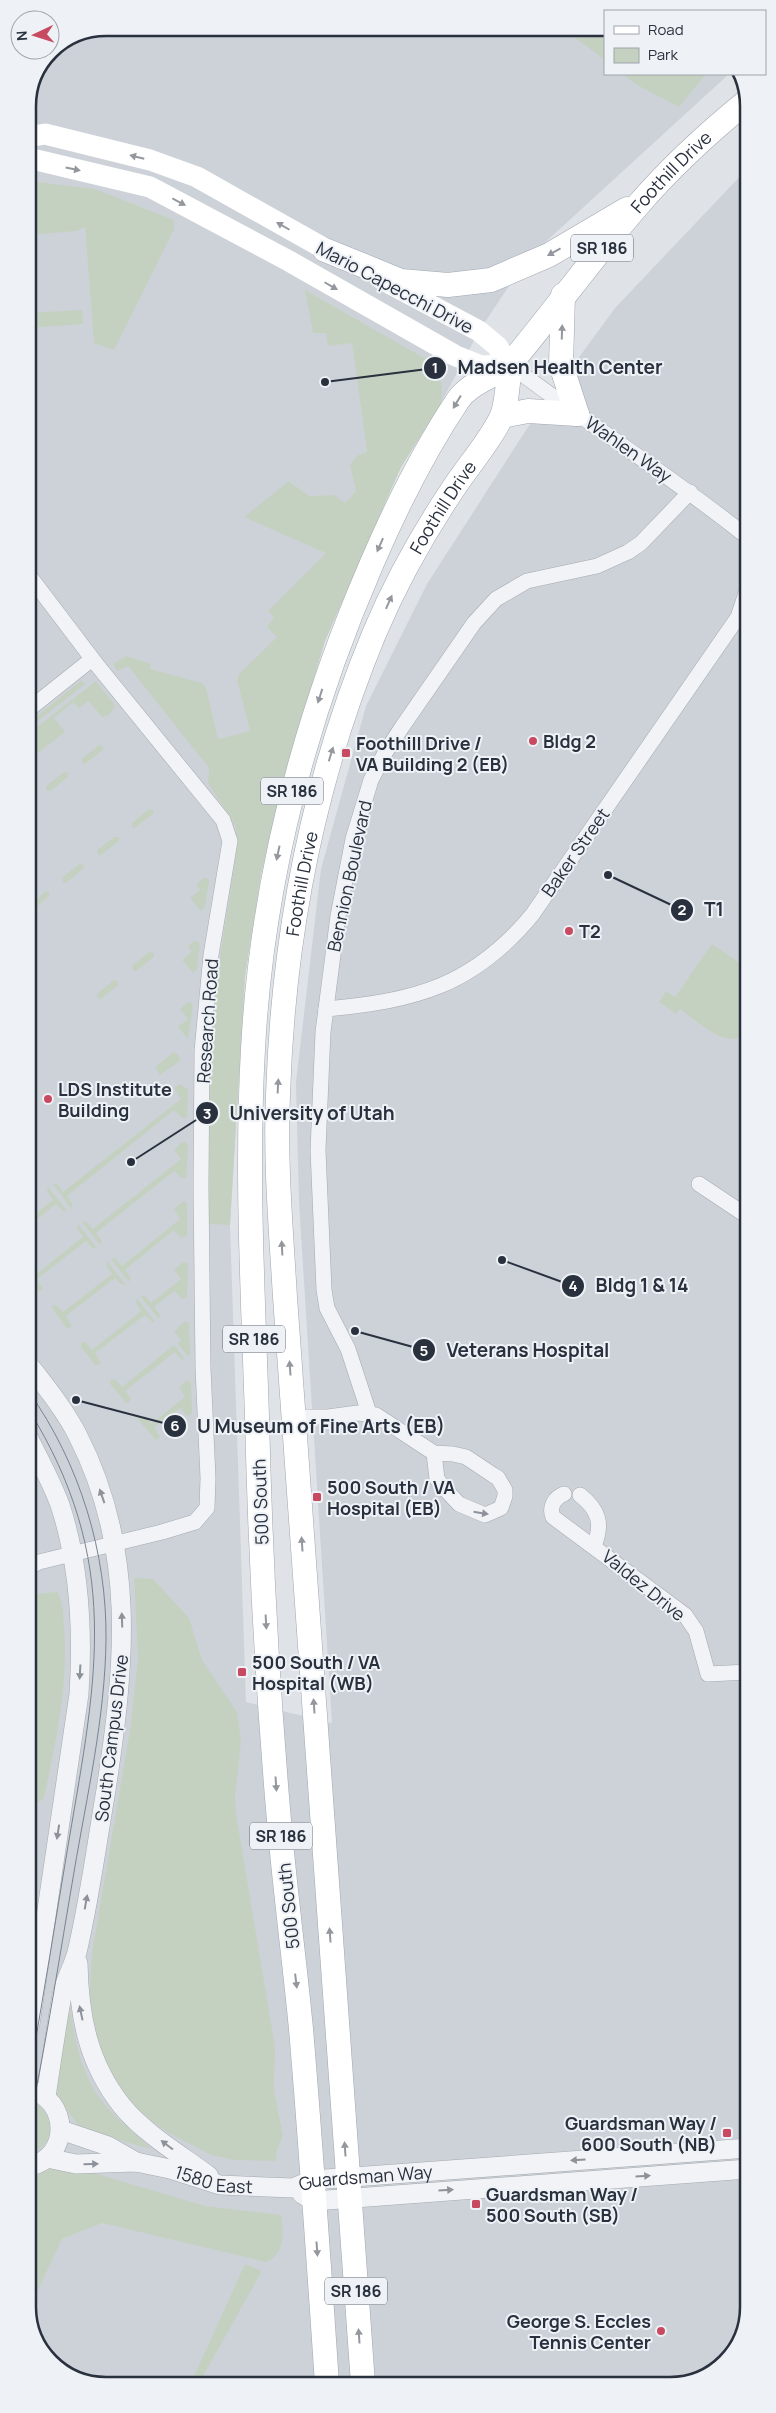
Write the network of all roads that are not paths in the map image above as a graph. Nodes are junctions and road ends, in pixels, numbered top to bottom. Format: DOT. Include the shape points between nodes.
graph roads {
  1 [pos="740,107"];
  2 [pos="36,136"];
  3 [pos="36,160"];
  4 [pos="641,201"];
  5 [pos="325,250"];
  6 [pos="563,296"];
  7 [pos="510,365"];
  8 [pos="577,414"];
  9 [pos="502,416"];
  10 [pos="690,492"];
  11 [pos="740,531"];
  12 [pos="36,585"];
  13 [pos="740,611"];
  14 [pos="92,659"];
  15 [pos="36,704"];
  16 [pos="326,1009"];
  17 [pos="699,1184"];
  18 [pos="740,1211"];
  19 [pos="252,1277"];
  20 [pos="36,1374"];
  21 [pos="256,1401"];
  22 [pos="369,1413"];
  23 [pos="293,1417"];
  24 [pos="434,1453"];
  25 [pos="36,1454"];
  26 [pos="564,1494"];
  27 [pos="580,1495"];
  28 [pos="106,1545"];
  29 [pos="594,1546"];
  30 [pos="72,1554"];
  31 [pos="36,1564"];
  32 [pos="740,1672"];
  33 [pos="78,1950"];
  34 [pos="36,1984"];
  35 [pos="38,2094"];
  36 [pos="61,2130"];
  37 [pos="740,2149"];
  38 [pos="136,2162"];
  39 [pos="36,2165"];
  40 [pos="36,2166"];
  41 [pos="740,2169"];
  42 [pos="220,2185"];
  43 [pos="348,2188"];
  44 [pos="306,2190"];
  45 [pos="326,2377"];
  46 [pos="362,2377"];
  1 -- 4 [label="main road, Foothill Drive / SR 186"];
  5 -- 2 [label="main road, Mario Capecchi Drive, one-way" via="198,177 150,160 46,134"];
  3 -- 7 [label="main road, Mario Capecchi Drive, one-way" via="150,187 456,356 481,366"];
  4 -- 5 [label="main road, one-way" via="549,255 490,280 448,285 401,281"];
  4 -- 6 [label="main road, Foothill Drive / SR 186"];
  5 -- 7 [label="main road, Mario Capecchi Drive" via="479,331 497,346"];
  6 -- 7 [label="main road, Foothill Drive / SR 186"];
  8 -- 6 [label="main road, one-way" via="561,365"];
  7 -- 8 [label="street, Wahlen Way"];
  7 -- 9 [label="main road, Foothill Drive / SR 186"];
  7 -- 19 [label="main road, Foothill Drive / SR 186, one-way" via="463,392 409,486 387,529 342,636 296,777 273,879 257,991 250,1109"];
  8 -- 9 [label="main road" via="528,411"];
  8 -- 10 [label="street, Wahlen Way"];
  23 -- 9 [label="main road, Foothill Drive / SR 186, one-way" via="279,1199 278,1097 282,1014 304,865 323,778 346,705 400,576 425,532"];
  10 -- 11 [label="street, Wahlen Way"];
  10 -- 16 [label="street, Bennion Boulevard" via="641,544 628,552 597,566 527,580 496,599 474,623 385,753 371,780 362,804 343,890"];
  12 -- 14 [label="street, Research Road"];
  13 -- 16 [label="street, Baker Street" via="532,915 512,939 487,961 445,985 395,1000"];
  14 -- 15 [label="street"];
  14 -- 28 [label="street, Research Road" via="223,820 230,841 211,955 202,1051 207,1508 195,1522"];
  16 -- 22 [label="street, Bennion Boulevard" via="318,1150 324,1290 327,1308 348,1349"];
  17 -- 18 [label="street"];
  19 -- 21 [label="main road, 500 South / SR 186"];
  28 -- 20 [label="street, South Campus Drive, one-way" via="109,1518 92,1468 77,1434"];
  21 -- 23 [label="main road"];
  21 -- 44 [label="main road, 500 South / SR 186, one-way" via="262,1567 278,1805 300,2020"];
  22 -- 23 [label="street"];
  22 -- 24 [label="street"];
  43 -- 23 [label="main road, SR 186, one-way"];
  24 -- 24 [label="street, one-way" via="437,1479 459,1504 484,1515 501,1508 505,1490 498,1478 466,1457"];
  25 -- 30 [label="street" via="60,1505"];
  26 -- 29 [label="street, Valdez Drive" via="552,1503 553,1517"];
  27 -- 29 [label="street, Valdez Drive" via="595,1508 599,1518"];
  28 -- 30 [label="street, Research Road"];
  33 -- 28 [label="street, South Campus Drive, one-way" via="120,1693 122,1610"];
  29 -- 32 [label="street, Valdez Drive" via="685,1615 696,1631 708,1674"];
  30 -- 31 [label="street, Research Road"];
  30 -- 34 [label="street, one-way" via="80,1618 79,1694"];
  33 -- 35 [label="street, South Campus Drive" via="63,1993"];
  42 -- 33 [label="street, one-way" via="136,2120 123,2108 104,2079 87,2041 78,2001"];
  35 -- 36 [label="street" via="57,2112"];
  36 -- 38 [label="street, 1580 East" via="108,2146"];
  36 -- 39 [label="street" via="54,2150"];
  37 -- 43 [label="street, Guardsman Way, one-way"];
  40 -- 38 [label="street, 1580 East, one-way"];
  38 -- 42 [label="street, 1580 East"];
  43 -- 41 [label="street, Guardsman Way, one-way"];
  42 -- 44 [label="street, 1580 East"];
  43 -- 44 [label="street, Guardsman Way"];
  46 -- 43 [label="main road, SR 186, one-way"];
  44 -- 45 [label="main road, 500 South / SR 186, one-way"];
}
